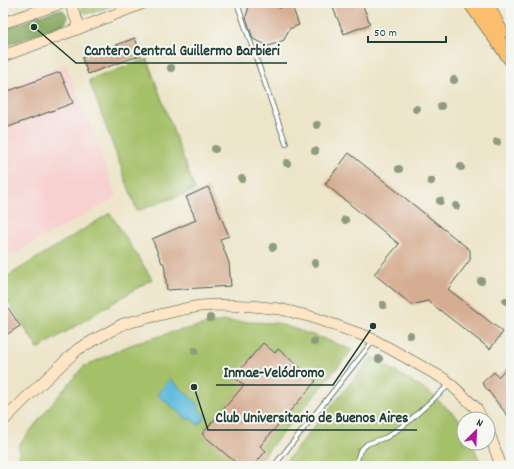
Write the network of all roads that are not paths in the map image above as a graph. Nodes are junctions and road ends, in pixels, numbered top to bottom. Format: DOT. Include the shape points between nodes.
graph roads {
  1 [pos="62,3"];
  2 [pos="70,3"];
  3 [pos="144,3"];
  4 [pos="237,3"];
  5 [pos="471,3"];
  6 [pos="486,3"];
  7 [pos="3,23"];
  8 [pos="80,28"];
  9 [pos="511,50"];
  10 [pos="3,56"];
  11 [pos="511,58"];
  12 [pos="286,144"];
  13 [pos="374,340"];
  14 [pos="450,384"];
  15 [pos="478,411"];
  16 [pos="3,421"];
  17 [pos="496,451"];
  18 [pos="274,466"];
  19 [pos="355,466"];
  20 [pos="501,466"];
  1 -- 7 [label="street"];
  2 -- 8 [label="street"];
  3 -- 8 [label="street"];
  4 -- 12 [label="lane"];
  5 -- 11 [label="highway"];
  6 -- 9 [label="highway"];
  8 -- 10 [label="street"];
  13 -- 14 [label="street"];
  13 -- 16 [label="street" via="312,317 273,308 217,305 172,312 123,324 78,349"];
  13 -- 18 [label="lane"];
  14 -- 15 [label="street"];
  14 -- 19 [label="lane" via="408,422 387,437 368,444 360,451"];
  17 -- 20 [label="street"];
}
